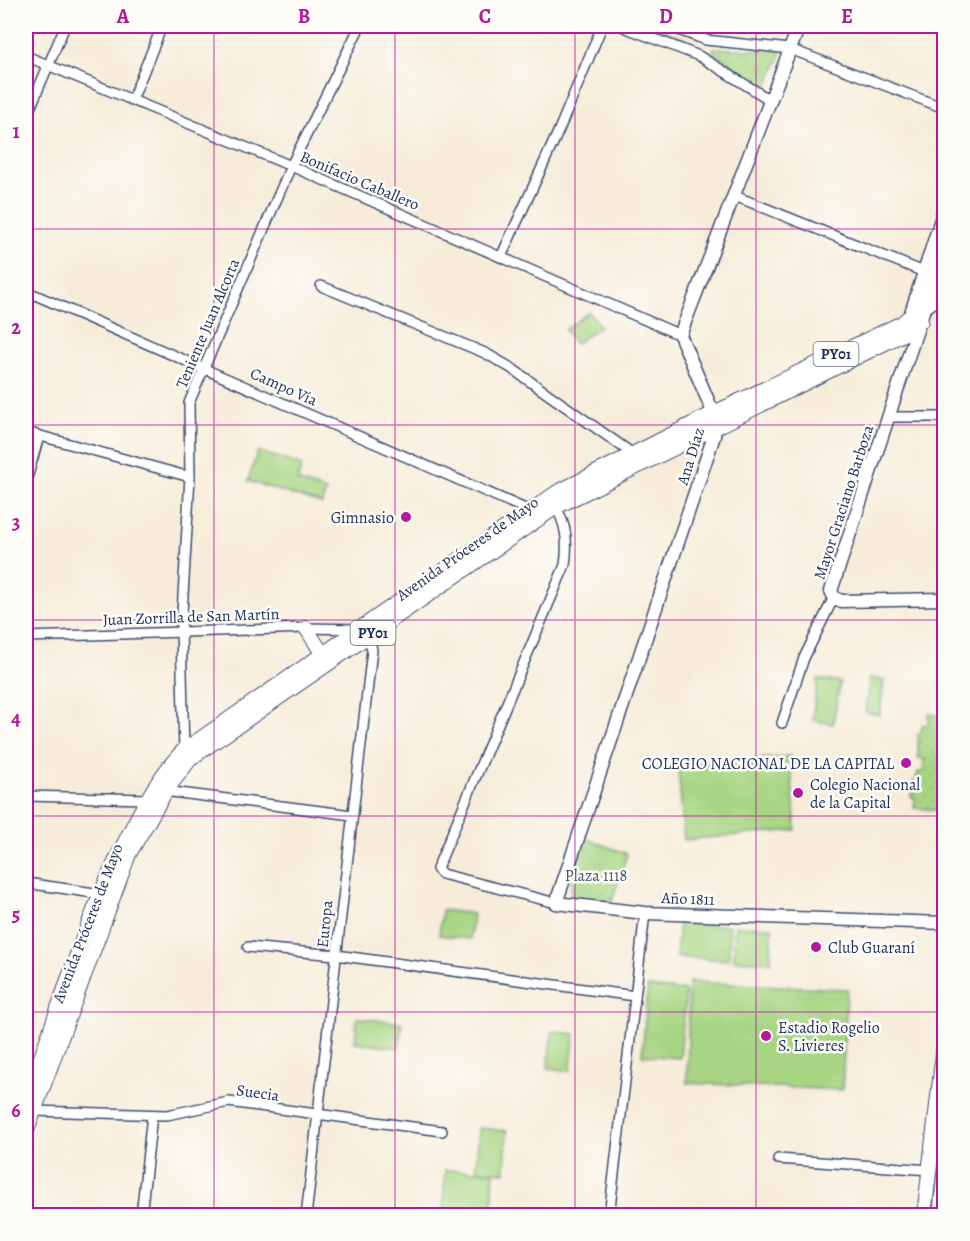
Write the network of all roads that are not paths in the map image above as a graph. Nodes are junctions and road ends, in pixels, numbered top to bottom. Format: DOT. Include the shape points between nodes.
graph roads {
  1 [pos="64,26"];
  2 [pos="162,26"];
  3 [pos="360,26"];
  4 [pos="602,26"];
  5 [pos="621,26"];
  6 [pos="668,26"];
  7 [pos="799,26"];
  8 [pos="706,40"];
  9 [pos="790,49"];
  10 [pos="26,56"];
  11 [pos="699,56"];
  12 [pos="47,65"];
  13 [pos="771,99"];
  14 [pos="132,100"];
  15 [pos="945,108"];
  16 [pos="26,118"];
  17 [pos="291,166"];
  18 [pos="735,196"];
  19 [pos="945,210"];
  20 [pos="945,248"];
  21 [pos="501,257"];
  22 [pos="929,276"];
  23 [pos="321,286"];
  24 [pos="26,291"];
  25 [pos="945,293"];
  26 [pos="945,303"];
  27 [pos="925,307"];
  28 [pos="916,318"];
  29 [pos="680,335"];
  30 [pos="204,367"];
  31 [pos="888,417"];
  32 [pos="945,417"];
  33 [pos="715,420"];
  34 [pos="26,432"];
  35 [pos="39,435"];
  36 [pos="633,454"];
  37 [pos="190,477"];
  38 [pos="26,482"];
  39 [pos="553,502"];
  40 [pos="530,511"];
  41 [pos="834,597"];
  42 [pos="945,599"];
  43 [pos="306,628"];
  44 [pos="181,630"];
  45 [pos="363,632"];
  46 [pos="26,637"];
  47 [pos="322,653"];
  48 [pos="782,723"];
  49 [pos="184,750"];
  50 [pos="185,764"];
  51 [pos="163,791"];
  52 [pos="26,796"];
  53 [pos="147,799"];
  54 [pos="352,814"];
  55 [pos="26,883"];
  56 [pos="101,894"];
  57 [pos="556,903"];
  58 [pos="645,913"];
  59 [pos="945,923"];
  60 [pos="248,947"];
  61 [pos="336,955"];
  62 [pos="635,996"];
  63 [pos="945,1045"];
  64 [pos="26,1099"];
  65 [pos="34,1111"];
  66 [pos="152,1115"];
  67 [pos="317,1116"];
  68 [pos="442,1131"];
  69 [pos="26,1133"];
  70 [pos="778,1159"];
  71 [pos="930,1170"];
  72 [pos="945,1177"];
  73 [pos="141,1215"];
  74 [pos="306,1215"];
  75 [pos="609,1215"];
  76 [pos="924,1215"];
  77 [pos="940,1215"];
  1 -- 12 [label="street"];
  2 -- 14 [label="street"];
  3 -- 17 [label="street, Teniente Juan Alcorta"];
  4 -- 21 [label="street"];
  5 -- 11 [label="street"];
  6 -- 8 [label="street"];
  7 -- 9 [label="main road"];
  8 -- 9 [label="street"];
  8 -- 11 [label="street"];
  9 -- 13 [label="main road"];
  9 -- 15 [label="street"];
  10 -- 12 [label="street, Bonifacio Caballero"];
  11 -- 13 [label="street"];
  12 -- 14 [label="street, Bonifacio Caballero"];
  12 -- 16 [label="street"];
  13 -- 18 [label="main road"];
  14 -- 17 [label="street, Bonifacio Caballero"];
  17 -- 21 [label="street, Bonifacio Caballero"];
  17 -- 30 [label="street, Teniente Juan Alcorta"];
  18 -- 22 [label="street"];
  18 -- 29 [label="main road"];
  19 -- 22 [label="main road"];
  20 -- 22 [label="main road"];
  21 -- 29 [label="street, Bonifacio Caballero"];
  22 -- 25 [label="street"];
  22 -- 27 [label="main road"];
  22 -- 28 [label="main road, Mayor Graciano Barboza"];
  23 -- 36 [label="street" via="485,353"];
  24 -- 30 [label="street, Campo Vía"];
  25 -- 27 [label="main road"];
  26 -- 28 [label="main road"];
  27 -- 28 [label="main road"];
  28 -- 31 [label="main road, Mayor Graciano Barboza"];
  28 -- 33 [label="highway, Avenida Próceres de Mayo / PY01" via="761,390"];
  28 -- 33 [label="highway, Avenida Próceres de Mayo / PY01" via="905,333"];
  29 -- 33 [label="main road, Ana Díaz"];
  30 -- 37 [label="street, Teniente Juan Alcorta" via="188,411"];
  30 -- 40 [label="street, Campo Vía"];
  31 -- 32 [label="street"];
  31 -- 41 [label="main road, Mayor Graciano Barboza" via="831,585"];
  33 -- 36 [label="highway, Avenida Próceres de Mayo / PY01"];
  33 -- 39 [label="highway, Avenida Próceres de Mayo / PY01"];
  33 -- 57 [label="main road, Ana Díaz"];
  34 -- 35 [label="street"];
  35 -- 37 [label="street"];
  35 -- 38 [label="street"];
  36 -- 39 [label="highway, Avenida Próceres de Mayo / PY01"];
  37 -- 44 [label="street, Teniente Juan Alcorta"];
  39 -- 40 [label="highway, Avenida Próceres de Mayo / PY01"];
  39 -- 45 [label="highway, Avenida Próceres de Mayo / PY01"];
  39 -- 57 [label="street, Año 1811" via="567,537 565,565 437,869 442,874"];
  40 -- 45 [label="highway, Avenida Próceres de Mayo / PY01"];
  41 -- 42 [label="main road" via="841,601"];
  41 -- 48 [label="street, Mayor Graciano Barboza" via="804,658"];
  43 -- 44 [label="street, Juan Zorrilla de San Martín"];
  43 -- 45 [label="street, Juan Zorrilla de San Martín"];
  43 -- 47 [label="highway"];
  44 -- 46 [label="street, Juan Zorrilla de San Martín"];
  44 -- 49 [label="street, Teniente Juan Alcorta"];
  45 -- 47 [label="highway, Avenida Próceres de Mayo / PY01"];
  45 -- 50 [label="highway, Avenida Próceres de Mayo / PY01"];
  45 -- 54 [label="street, Europa" via="372,650"];
  47 -- 49 [label="highway, Avenida Próceres de Mayo / PY01"];
  49 -- 50 [label="street, Teniente Juan Alcorta"];
  49 -- 53 [label="highway, Avenida Próceres de Mayo / PY01"];
  50 -- 51 [label="highway, Avenida Próceres de Mayo / PY01"];
  51 -- 53 [label="street"];
  51 -- 54 [label="street"];
  51 -- 65 [label="highway, Avenida Próceres de Mayo / PY01" via="121,873"];
  52 -- 53 [label="street"];
  53 -- 56 [label="highway, Avenida Próceres de Mayo / PY01"];
  54 -- 61 [label="street, Europa"];
  55 -- 56 [label="street"];
  56 -- 64 [label="highway, Avenida Próceres de Mayo / PY01"];
  57 -- 58 [label="main road, Año 1811"];
  58 -- 59 [label="main road, Año 1811"];
  58 -- 62 [label="street"];
  60 -- 61 [label="street"];
  61 -- 62 [label="street"];
  61 -- 67 [label="street, Europa"];
  62 -- 75 [label="street"];
  63 -- 71 [label="highway"];
  65 -- 66 [label="street, Suecia"];
  65 -- 69 [label="highway, Avenida Próceres de Mayo / PY01"];
  66 -- 67 [label="street, Suecia" via="180,1115 229,1102"];
  66 -- 73 [label="street"];
  67 -- 68 [label="street, Suecia"];
  67 -- 74 [label="street, Europa"];
  70 -- 71 [label="street"];
  71 -- 76 [label="highway"];
  72 -- 77 [label="highway"];
}
